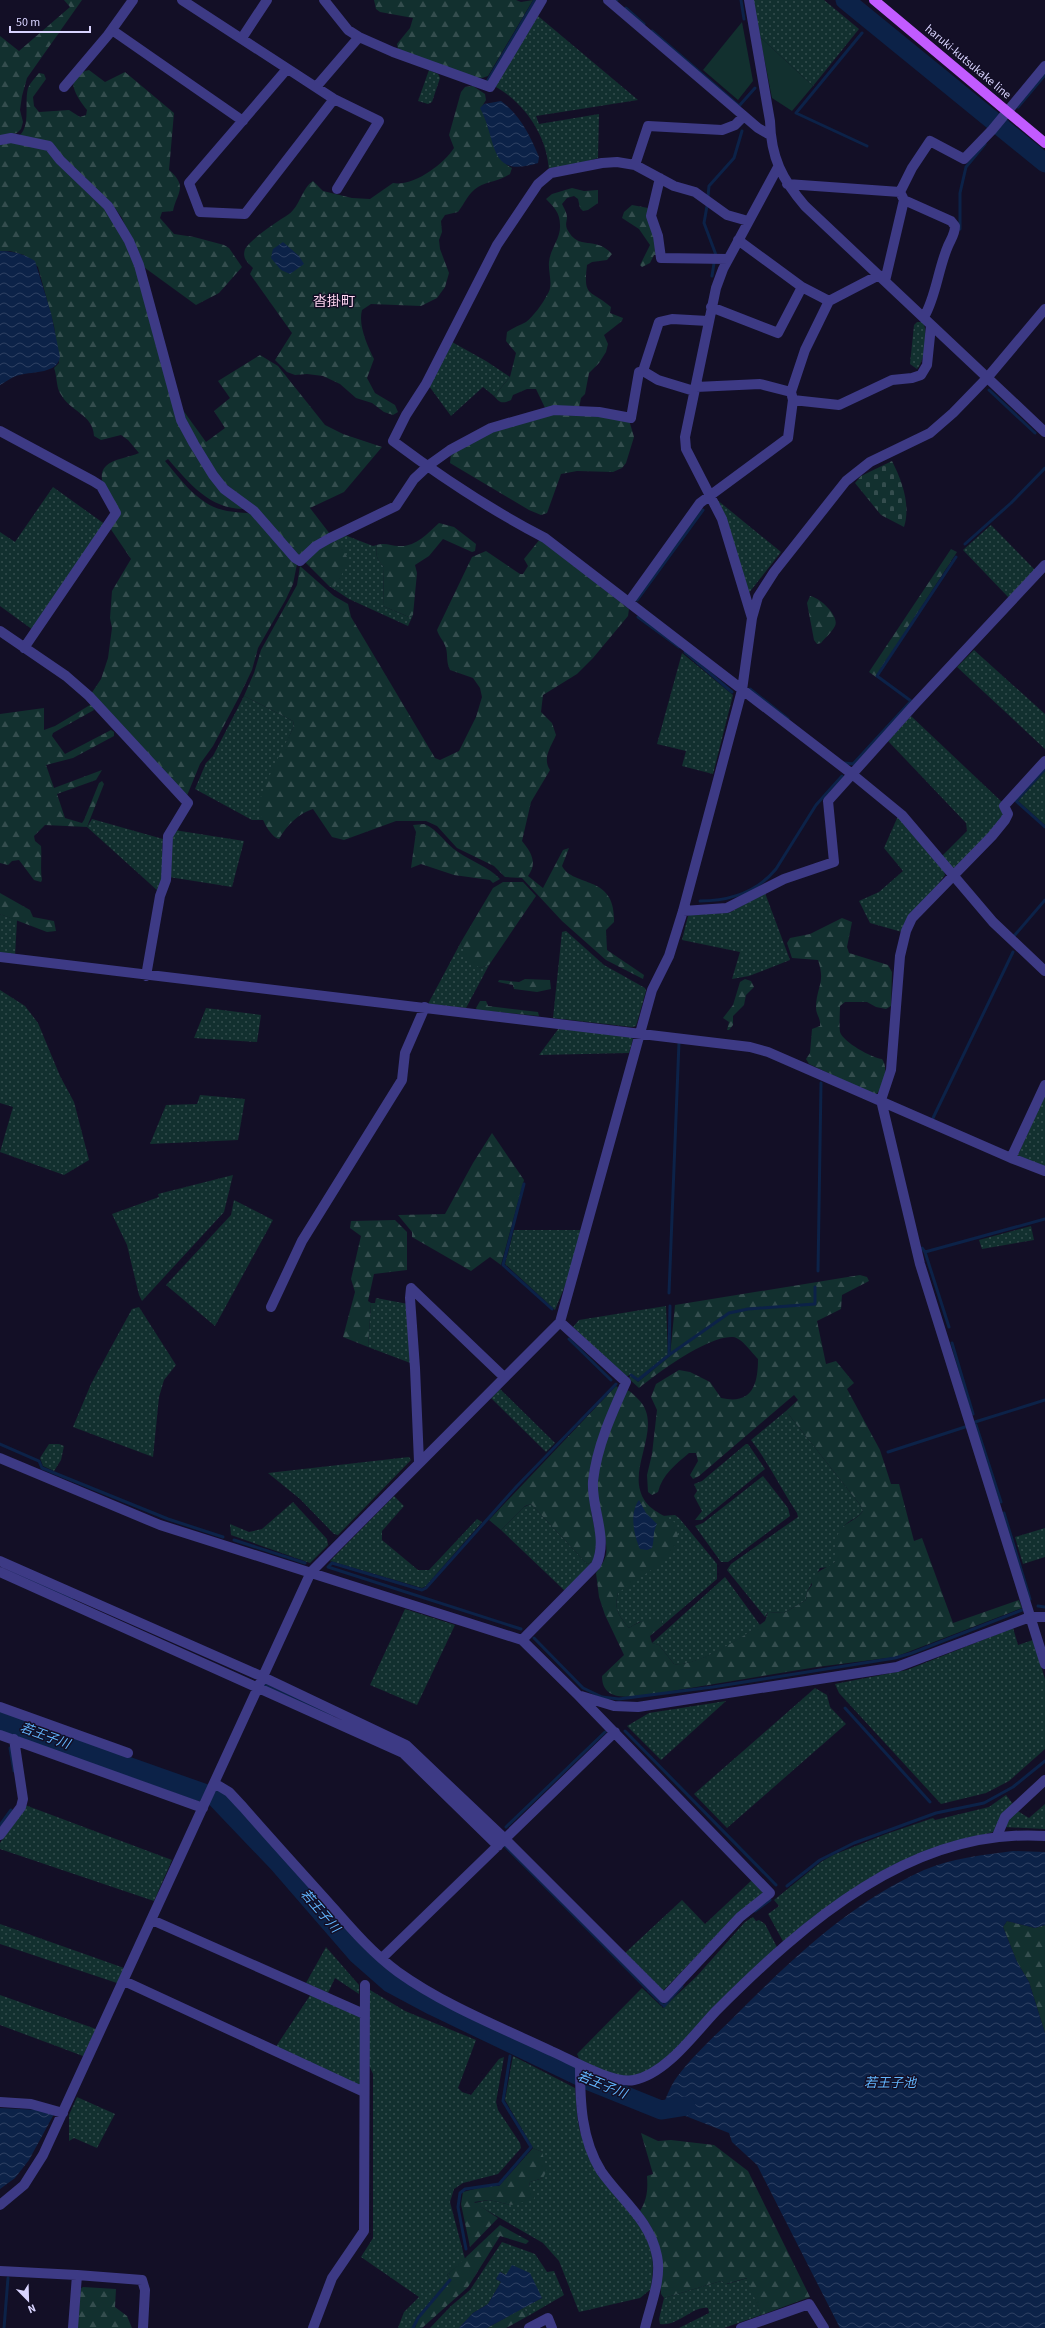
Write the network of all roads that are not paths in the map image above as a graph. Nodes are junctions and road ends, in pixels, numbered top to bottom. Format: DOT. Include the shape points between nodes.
graph roads {
  1 [pos="133,0"];
  2 [pos="182,0"];
  3 [pos="267,0"];
  4 [pos="324,0"];
  5 [pos="542,0"];
  6 [pos="608,0"];
  7 [pos="749,0"];
  8 [pos="874,0"];
  9 [pos="198,4"];
  10 [pos="112,30"];
  11 [pos="359,37"];
  12 [pos="242,38"];
  13 [pos="1045,66"];
  14 [pos="287,69"];
  15 [pos="64,87"];
  16 [pos="316,87"];
  17 [pos="334,99"];
  18 [pos="1007,111"];
  19 [pos="744,116"];
  20 [pos="243,121"];
  21 [pos="770,135"];
  22 [pos="0,140"];
  23 [pos="1045,143"];
  24 [pos="635,165"];
  25 [pos="778,167"];
  26 [pos="660,178"];
  27 [pos="786,184"];
  28 [pos="337,189"];
  29 [pos="902,196"];
  30 [pos="748,221"];
  31 [pos="738,240"];
  32 [pos="728,259"];
  33 [pos="882,278"];
  34 [pos="802,287"];
  35 [pos="829,301"];
  36 [pos="711,307"];
  37 [pos="1045,309"];
  38 [pos="924,318"];
  39 [pos="708,321"];
  40 [pos="931,326"];
  41 [pos="643,371"];
  42 [pos="987,378"];
  43 [pos="695,389"];
  44 [pos="792,396"];
  45 [pos="0,432"];
  46 [pos="1045,432"];
  47 [pos="427,467"];
  48 [pos="709,496"];
  49 [pos="1045,565"];
  50 [pos="628,602"];
  51 [pos="752,618"];
  52 [pos="0,631"];
  53 [pos="24,648"];
  54 [pos="742,690"];
  55 [pos="1045,762"];
  56 [pos="852,774"];
  57 [pos="953,876"];
  58 [pos="684,911"];
  59 [pos="0,957"];
  60 [pos="1045,971"];
  61 [pos="146,976"];
  62 [pos="425,1007"];
  63 [pos="640,1032"];
  64 [pos="1045,1084"];
  65 [pos="880,1100"];
  66 [pos="1010,1158"];
  67 [pos="1045,1171"];
  68 [pos="271,1307"];
  69 [pos="560,1322"];
  70 [pos="504,1378"];
  71 [pos="0,1458"];
  72 [pos="419,1462"];
  73 [pos="0,1561"];
  74 [pos="0,1572"];
  75 [pos="312,1572"];
  76 [pos="1030,1617"];
  77 [pos="1045,1617"];
  78 [pos="522,1640"];
  79 [pos="1045,1664"];
  80 [pos="262,1677"];
  81 [pos="257,1688"];
  82 [pos="579,1696"];
  83 [pos="0,1707"];
  84 [pos="615,1732"];
  85 [pos="0,1735"];
  86 [pos="14,1739"];
  87 [pos="128,1753"];
  88 [pos="1045,1780"];
  89 [pos="213,1785"];
  90 [pos="203,1807"];
  91 [pos="0,1835"];
  92 [pos="997,1836"];
  93 [pos="1045,1836"];
  94 [pos="501,1842"];
  95 [pos="152,1920"];
  96 [pos="382,1958"];
  97 [pos="124,1981"];
  98 [pos="365,1985"];
  99 [pos="364,2014"];
  100 [pos="580,2065"];
  101 [pos="364,2092"];
  102 [pos="0,2102"];
  103 [pos="64,2113"];
  104 [pos="0,2205"];
  105 [pos="0,2271"];
  106 [pos="77,2275"];
  107 [pos="73,2328"];
  108 [pos="143,2328"];
  109 [pos="313,2328"];
  110 [pos="529,2328"];
  111 [pos="552,2328"];
  112 [pos="645,2328"];
  113 [pos="741,2328"];
  114 [pos="824,2328"];
  1 -- 10 [label="street"];
  2 -- 9 [label="street"];
  3 -- 12 [label="street"];
  4 -- 11 [label="street" via="348,30"];
  5 -- 11 [label="street" via="490,87"];
  6 -- 19 [label="street"];
  7 -- 21 [label="street"];
  8 -- 18 [label="main road, haruki-kutsukake line"];
  9 -- 12 [label="street"];
  10 -- 15 [label="street"];
  10 -- 20 [label="street"];
  11 -- 16 [label="street"];
  12 -- 14 [label="street"];
  13 -- 18 [label="street"];
  14 -- 16 [label="street"];
  14 -- 20 [label="street"];
  16 -- 17 [label="street"];
  17 -- 20 [label="street" via="245,214 200,212 189,183"];
  17 -- 28 [label="street" via="379,121"];
  18 -- 23 [label="main road, haruki-kutsukake line"];
  18 -- 29 [label="street" via="964,159 930,140 912,168"];
  19 -- 21 [label="street"];
  19 -- 24 [label="street" via="735,125 722,130 648,126"];
  21 -- 25 [label="street"];
  22 -- 47 [label="street" via="11,138 49,146 115,213 138,265 181,420 213,475 224,488 254,511 295,558 300,561 316,546 396,506 414,479"];
  24 -- 26 [label="street"];
  24 -- 47 [label="street" via="602,162 551,173 538,184 522,207 486,265 426,384 393,441"];
  25 -- 27 [label="street"];
  25 -- 30 [label="street"];
  26 -- 30 [label="street" via="674,186 695,192 727,215"];
  26 -- 32 [label="street" via="651,216 658,236 660,258"];
  27 -- 29 [label="street"];
  27 -- 33 [label="street" via="805,206"];
  29 -- 33 [label="street"];
  29 -- 38 [label="street" via="951,221 955,226 955,232 939,266 930,307"];
  30 -- 31 [label="street"];
  31 -- 32 [label="street"];
  31 -- 34 [label="street"];
  32 -- 36 [label="street"];
  33 -- 35 [label="street"];
  33 -- 38 [label="street"];
  34 -- 35 [label="street"];
  34 -- 36 [label="street" via="778,333"];
  35 -- 44 [label="street" via="805,350"];
  36 -- 39 [label="street"];
  37 -- 42 [label="street"];
  38 -- 40 [label="street"];
  39 -- 41 [label="street" via="672,319 659,322"];
  39 -- 43 [label="street"];
  40 -- 42 [label="street"];
  40 -- 44 [label="street" via="927,365 921,375 892,380 839,405"];
  41 -- 43 [label="street" via="658,380"];
  41 -- 47 [label="street" via="639,372 631,418 599,412 554,410 491,428 450,450"];
  42 -- 46 [label="street"];
  42 -- 51 [label="street" via="930,433 870,462 846,481 774,572 758,597"];
  43 -- 44 [label="street" via="760,384"];
  43 -- 48 [label="street" via="685,437 686,449"];
  44 -- 48 [label="street" via="788,438"];
  45 -- 53 [label="street" via="101,486 116,513"];
  47 -- 50 [label="street" via="500,515 544,538"];
  48 -- 50 [label="street" via="700,503"];
  48 -- 51 [label="street" via="722,519"];
  49 -- 56 [label="street"];
  50 -- 54 [label="street"];
  51 -- 54 [label="street"];
  52 -- 53 [label="street"];
  53 -- 61 [label="street" via="66,676 89,696 188,803 168,836 166,880 160,896"];
  54 -- 56 [label="street"];
  54 -- 58 [label="street"];
  55 -- 57 [label="street" via="1004,806 1008,814 1005,820"];
  56 -- 57 [label="street" via="902,815"];
  56 -- 58 [label="street" via="828,801 834,862 784,879 726,908"];
  57 -- 60 [label="street" via="993,922"];
  57 -- 65 [label="street" via="912,918 906,931 900,956 891,1070"];
  58 -- 63 [label="street" via="669,956 652,990"];
  59 -- 61 [label="street"];
  61 -- 62 [label="street"];
  62 -- 63 [label="street"];
  62 -- 68 [label="street" via="405,1053 402,1080 302,1241"];
  63 -- 65 [label="street" via="726,1042 768,1052"];
  63 -- 69 [label="street"];
  64 -- 66 [label="street"];
  65 -- 66 [label="street"];
  65 -- 76 [label="street" via="920,1264"];
  66 -- 67 [label="street"];
  69 -- 70 [label="street"];
  69 -- 78 [label="street" via="626,1382 610,1416 593,1481 594,1508 602,1545 601,1555 596,1565"];
  70 -- 72 [label="street"];
  70 -- 72 [label="street" via="411,1288"];
  71 -- 75 [label="street" via="160,1525"];
  72 -- 75 [label="street"];
  73 -- 80 [label="street"];
  74 -- 81 [label="street"];
  75 -- 78 [label="street"];
  75 -- 80 [label="street"];
  76 -- 77 [label="street"];
  76 -- 79 [label="street"];
  76 -- 82 [label="street" via="897,1667 638,1707 614,1706"];
  78 -- 82 [label="street"];
  80 -- 81 [label="street"];
  80 -- 94 [label="street" via="406,1745"];
  81 -- 89 [label="street"];
  81 -- 94 [label="street" via="403,1754"];
  82 -- 84 [label="street"];
  83 -- 87 [label="street"];
  84 -- 94 [label="street"];
  84 -- 94 [label="street" via="770,1892 740,1917 664,1998"];
  85 -- 86 [label="street"];
  86 -- 90 [label="street"];
  86 -- 91 [label="street" via="23,1799 21,1807"];
  88 -- 92 [label="street" via="1005,1817"];
  89 -- 90 [label="street"];
  89 -- 96 [label="street" via="229,1792 243,1806 366,1945"];
  90 -- 95 [label="street"];
  92 -- 93 [label="street"];
  92 -- 100 [label="street" via="933,1853 900,1866 863,1886 776,1954 728,1999 671,2059 646,2075 627,2080"];
  94 -- 96 [label="street"];
  95 -- 97 [label="street"];
  95 -- 99 [label="street"];
  96 -- 100 [label="street" via="420,1986 484,2020"];
  97 -- 101 [label="street"];
  97 -- 103 [label="street"];
  98 -- 99 [label="street"];
  99 -- 101 [label="street"];
  100 -- 112 [label="street" via="581,2113 590,2150 601,2170 637,2213 653,2241 658,2258 658,2269"];
  101 -- 109 [label="street" via="364,2231 332,2278"];
  102 -- 103 [label="street" via="31,2104"];
  103 -- 104 [label="street" via="31,2176"];
  105 -- 106 [label="street"];
  106 -- 107 [label="street"];
  106 -- 108 [label="street" via="142,2280 145,2290"];
  110 -- 111 [label="street" via="548,2318"];
  113 -- 114 [label="street" via="809,2304"];
}
